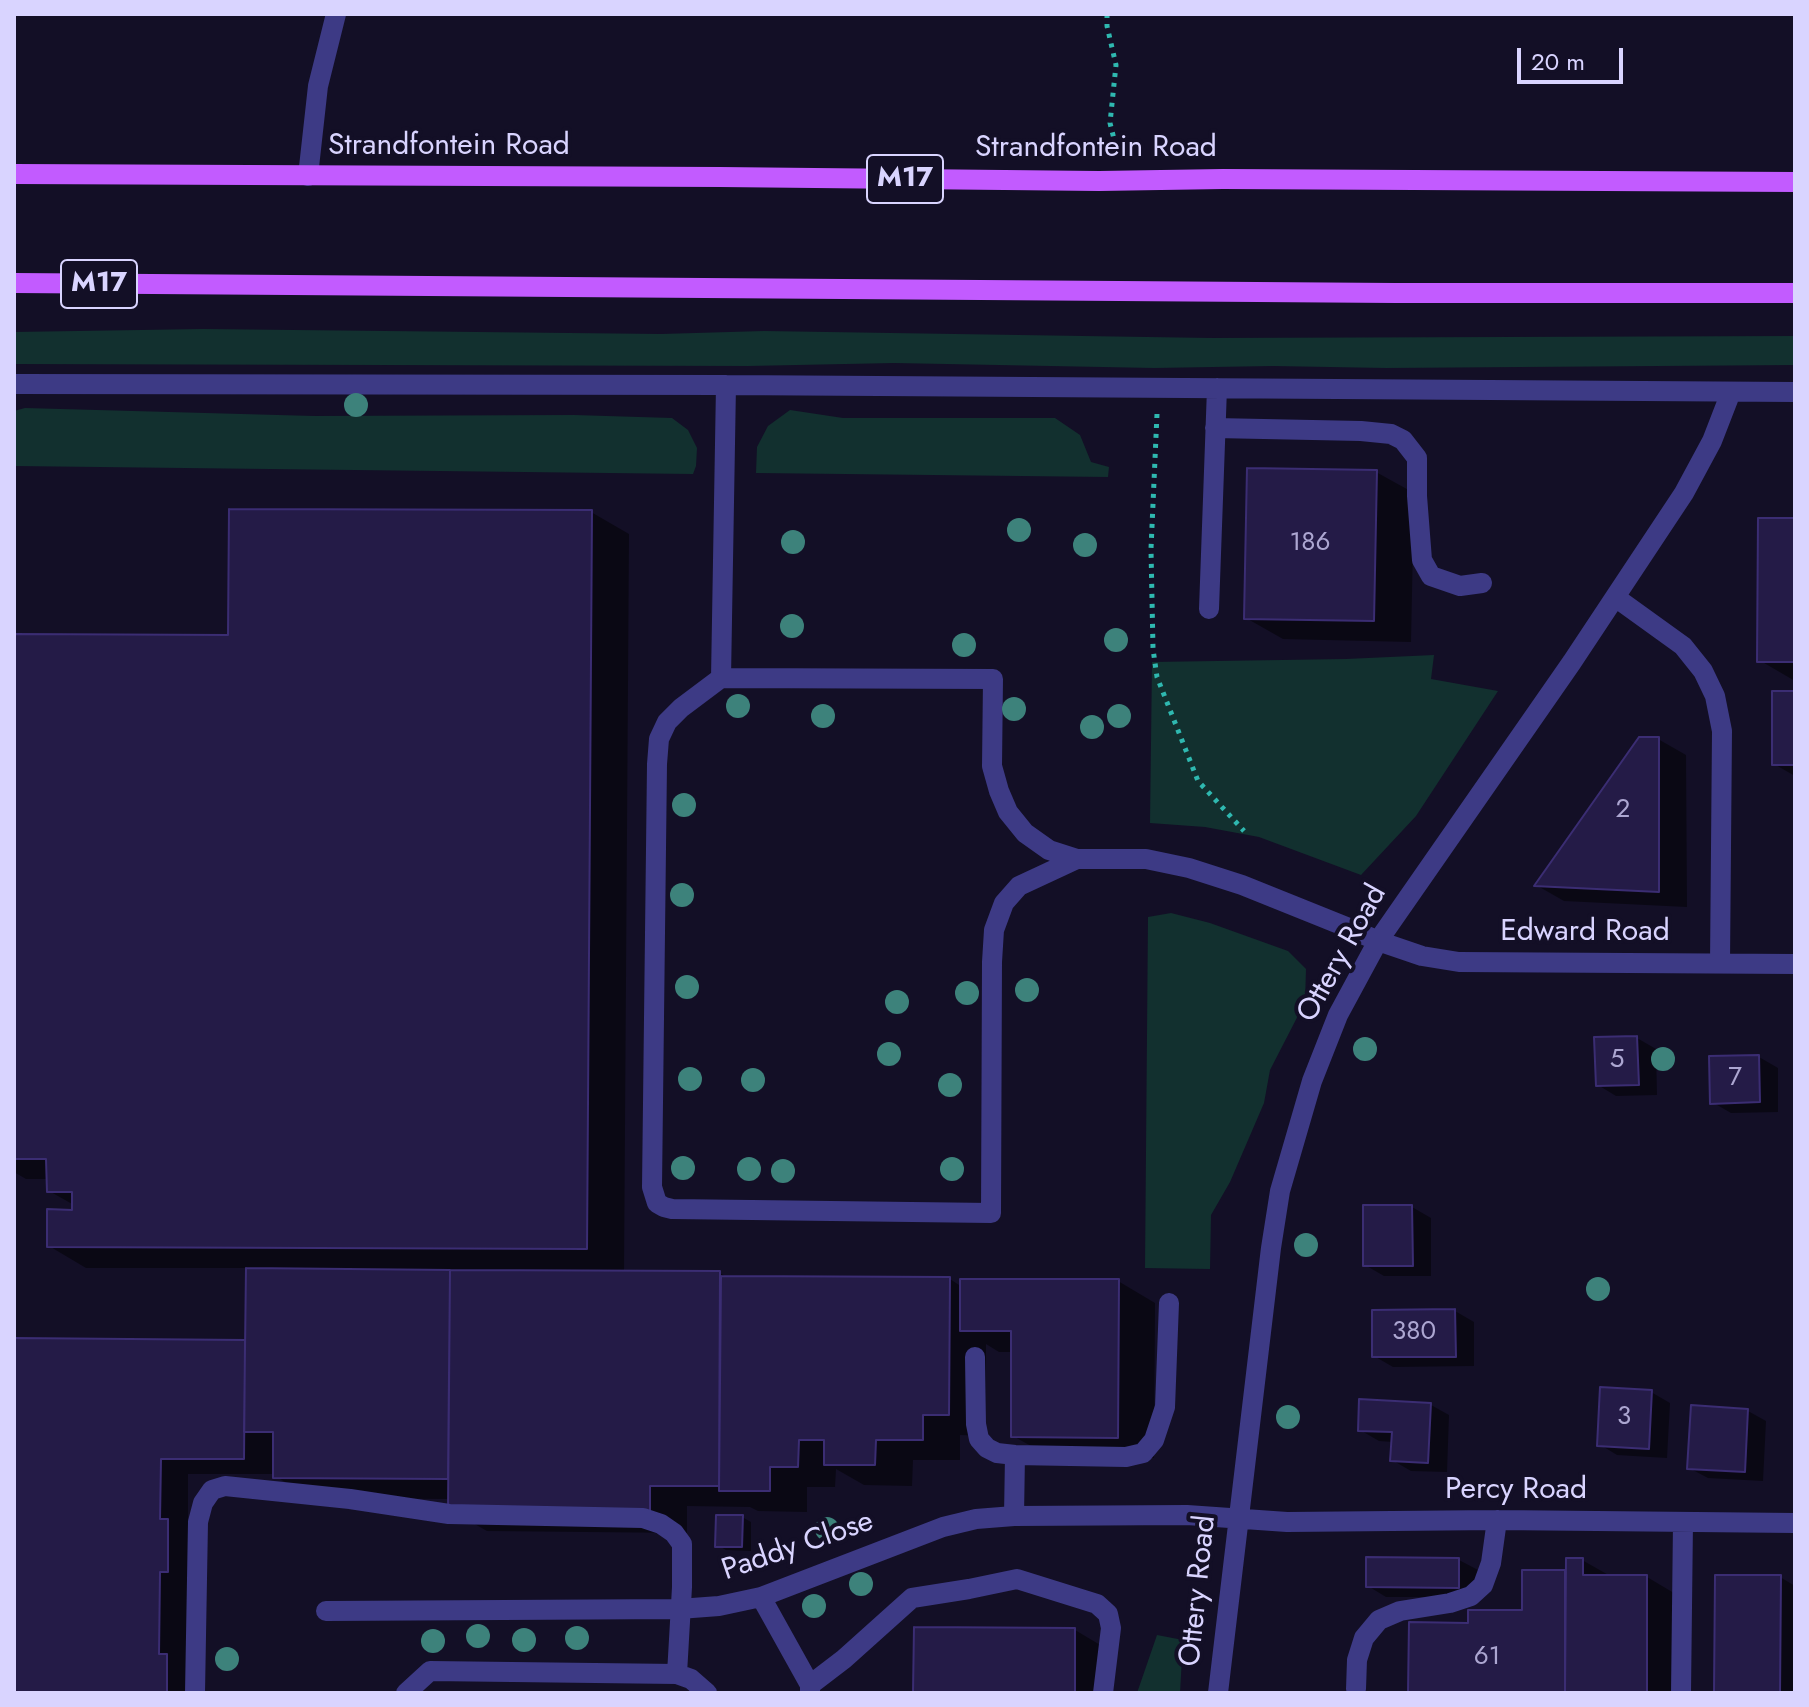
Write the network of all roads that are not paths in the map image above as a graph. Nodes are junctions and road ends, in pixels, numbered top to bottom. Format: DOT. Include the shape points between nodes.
graph roads {
  1 [pos="336,14"];
  2 [pos="14,174"];
  3 [pos="308,176"];
  4 [pos="1795,182"];
  5 [pos="14,283"];
  6 [pos="1795,293"];
  7 [pos="14,384"];
  8 [pos="726,385"];
  9 [pos="1217,388"];
  10 [pos="1731,392"];
  11 [pos="1795,392"];
  12 [pos="1215,428"];
  13 [pos="1482,583"];
  14 [pos="1615,597"];
  15 [pos="1209,609"];
  16 [pos="721,678"];
  17 [pos="1077,859"];
  18 [pos="1378,941"];
  19 [pos="1720,963"];
  20 [pos="1795,964"];
  21 [pos="1169,1303"];
  22 [pos="975,1357"];
  23 [pos="1015,1455"];
  24 [pos="1014,1516"];
  25 [pos="1238,1517"];
  26 [pos="1497,1520"];
  27 [pos="1683,1522"];
  28 [pos="1795,1523"];
  29 [pos="761,1597"];
  30 [pos="679,1609"];
  31 [pos="326,1611"];
  32 [pos="677,1674"];
  33 [pos="810,1689"];
  34 [pos="1356,1689"];
  35 [pos="195,1693"];
  36 [pos="406,1693"];
  37 [pos="707,1693"];
  38 [pos="1103,1693"];
  39 [pos="1218,1693"];
  40 [pos="1681,1693"];
  1 -- 3 [label="street" via="318,86"];
  2 -- 3 [label="main road, Strandfontein Road / M17"];
  3 -- 4 [label="main road, Strandfontein Road / M17"];
  5 -- 6 [label="main road, M17"];
  7 -- 8 [label="street"];
  8 -- 9 [label="street"];
  8 -- 16 [label="street"];
  9 -- 10 [label="street"];
  9 -- 12 [label="street"];
  10 -- 11 [label="street"];
  10 -- 14 [label="street, Ottery Road" via="1684,493"];
  12 -- 13 [label="street" via="1361,431 1403,440 1417,458 1422,560 1431,576 1460,586"];
  12 -- 15 [label="street"];
  14 -- 18 [label="street, Ottery Road"];
  14 -- 19 [label="street" via="1683,646 1715,696 1722,731"];
  16 -- 17 [label="street" via="993,679 992,766 1008,812 1049,850"];
  16 -- 17 [label="street" via="681,708 659,739 652,1187 664,1207 991,1213 994,930 1004,903 1019,886"];
  17 -- 18 [label="street, Edward Road" via="1146,859 1189,868"];
  18 -- 19 [label="street, Edward Road" via="1459,962"];
  18 -- 25 [label="street, Ottery Road" via="1338,1015 1312,1081 1280,1191"];
  19 -- 20 [label="street, Edward Road"];
  21 -- 23 [label="street" via="1165,1407 1154,1440 1143,1453"];
  22 -- 23 [label="street" via="979,1439 997,1453"];
  23 -- 24 [label="street"];
  24 -- 25 [label="street, Paddy Close"];
  24 -- 29 [label="street, Paddy Close" via="943,1527"];
  25 -- 26 [label="street, Percy Road" via="1287,1522"];
  25 -- 39 [label="street, Ottery Road"];
  26 -- 27 [label="street, Percy Road"];
  26 -- 34 [label="street" via="1483,1585 1461,1600 1379,1620 1364,1638"];
  27 -- 28 [label="street, Percy Road"];
  27 -- 40 [label="street"];
  29 -- 30 [label="street, Paddy Close"];
  29 -- 33 [label="street"];
  30 -- 31 [label="street, Paddy Close"];
  30 -- 32 [label="street"];
  30 -- 35 [label="street" via="682,1544 661,1524 643,1518 449,1514 225,1486 212,1490 198,1522"];
  32 -- 36 [label="street" via="430,1671"];
  32 -- 37 [label="street"];
  33 -- 38 [label="street" via="912,1598 1017,1579 1097,1604 1108,1614"];
}
